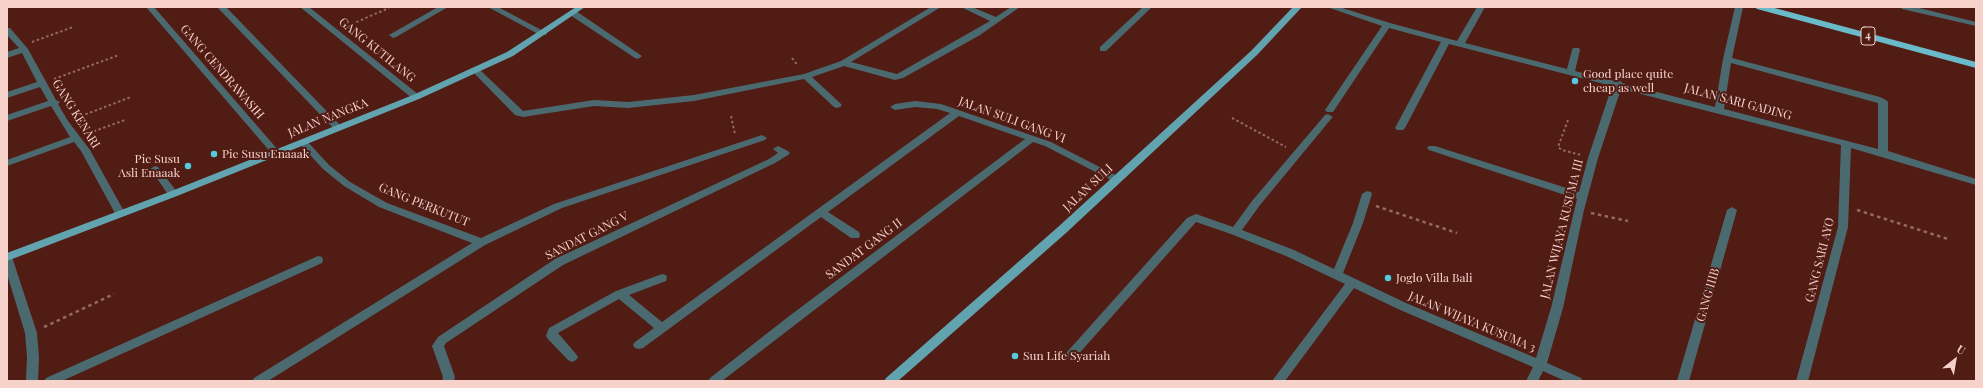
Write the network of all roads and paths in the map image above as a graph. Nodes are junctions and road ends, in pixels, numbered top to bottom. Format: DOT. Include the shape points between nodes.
graph roads {
  1 [pos="150,7"];
  2 [pos="221,7"];
  3 [pos="304,7"];
  4 [pos="444,7"];
  5 [pos="492,7"];
  6 [pos="936,7"];
  7 [pos="965,7"];
  8 [pos="1016,7"];
  9 [pos="1148,7"];
  10 [pos="1298,7"];
  11 [pos="1331,7"];
  12 [pos="1481,7"];
  13 [pos="1760,7"];
  14 [pos="1905,7"];
  15 [pos="389,8"];
  16 [pos="1739,8"];
  17 [pos="577,10"];
  18 [pos="996,20"];
  19 [pos="1976,24"];
  20 [pos="1388,25"];
  21 [pos="73,27"];
  22 [pos="7,30"];
  23 [pos="334,32"];
  24 [pos="543,33"];
  25 [pos="393,36"];
  26 [pos="1446,41"];
  27 [pos="1460,44"];
  28 [pos="23,48"];
  29 [pos="1103,50"];
  30 [pos="1576,50"];
  31 [pos="120,54"];
  32 [pos="7,55"];
  33 [pos="638,56"];
  34 [pos="1727,59"];
  35 [pos="844,64"];
  36 [pos="1976,65"];
  37 [pos="475,70"];
  38 [pos="1571,71"];
  39 [pos="806,76"];
  40 [pos="42,83"];
  41 [pos="1618,83"];
  42 [pos="7,95"];
  43 [pos="131,97"];
  44 [pos="416,97"];
  45 [pos="55,102"];
  46 [pos="837,105"];
  47 [pos="895,107"];
  48 [pos="1719,110"];
  49 [pos="956,113"];
  50 [pos="731,116"];
  51 [pos="7,118"];
  52 [pos="1232,118"];
  53 [pos="125,120"];
  54 [pos="1568,120"];
  55 [pos="64,122"];
  56 [pos="338,128"];
  57 [pos="1400,128"];
  58 [pos="75,138"];
  59 [pos="762,138"];
  60 [pos="1031,139"];
  61 [pos="303,142"];
  62 [pos="1846,143"];
  63 [pos="738,145"];
  64 [pos="1432,148"];
  65 [pos="778,149"];
  66 [pos="276,153"];
  67 [pos="1297,153"];
  68 [pos="1883,153"];
  69 [pos="1593,158"];
  70 [pos="7,163"];
  71 [pos="155,169"];
  72 [pos="1116,179"];
  73 [pos="1976,182"];
  74 [pos="173,194"];
  75 [pos="1583,197"];
  76 [pos="1366,198"];
  77 [pos="1845,206"];
  78 [pos="1579,210"];
  79 [pos="1732,210"];
  80 [pos="820,212"];
  81 [pos="120,213"];
  82 [pos="1628,221"];
  83 [pos="1234,231"];
  84 [pos="1457,233"];
  85 [pos="856,235"];
  86 [pos="1948,239"];
  87 [pos="482,242"];
  88 [pos="7,257"];
  89 [pos="318,260"];
  90 [pos="1337,274"];
  91 [pos="662,278"];
  92 [pos="1352,282"];
  93 [pos="114,294"];
  94 [pos="620,294"];
  95 [pos="662,329"];
  96 [pos="31,333"];
  97 [pos="639,345"];
  98 [pos="1071,355"];
  99 [pos="572,357"];
  100 [pos="1540,364"];
  101 [pos="32,381"];
  102 [pos="50,381"];
  103 [pos="258,381"];
  104 [pos="448,381"];
  105 [pos="714,381"];
  106 [pos="890,381"];
  107 [pos="1278,381"];
  108 [pos="1532,381"];
  109 [pos="1577,381"];
  110 [pos="1683,381"];
  111 [pos="1802,381"];
  1 -- 66 [label="street, GANG CENDRAWASIH"];
  2 -- 56 [label="street"];
  3 -- 23 [label="street, GANG KUTILANG"];
  4 -- 25 [label="street"];
  5 -- 24 [label="street"];
  6 -- 35 [label="street"];
  7 -- 18 [label="street"];
  8 -- 18 [label="street"];
  9 -- 29 [label="street"];
  10 -- 72 [label="main road, JALAN SULI" via="1254,53"];
  11 -- 20 [label="street, JALAN SARI GADING"];
  12 -- 27 [label="street"];
  13 -- 36 [label="highway, 4"];
  14 -- 19 [label="street"];
  15 -- 23 [label="path"];
  16 -- 34 [label="street"];
  17 -- 24 [label="main road, JALAN NANGKA"];
  17 -- 33 [label="street"];
  18 -- 35 [label="street" via="900,76 895,77"];
  20 -- 26 [label="street, JALAN SARI GADING"];
  20 -- 67 [label="street" via="1329,113"];
  21 -- 28 [label="path"];
  22 -- 28 [label="street, GANG KENARI"];
  23 -- 44 [label="street, GANG KUTILANG"];
  24 -- 37 [label="main road, JALAN NANGKA" via="510,54"];
  26 -- 27 [label="street, JALAN SARI GADING"];
  26 -- 57 [label="street"];
  27 -- 38 [label="street, JALAN SARI GADING"];
  28 -- 32 [label="street"];
  28 -- 40 [label="street, GANG KENARI"];
  30 -- 38 [label="street"];
  31 -- 40 [label="path"];
  34 -- 48 [label="street"];
  34 -- 68 [label="street" via="1883,102"];
  35 -- 39 [label="street"];
  37 -- 39 [label="street" via="518,113 523,114 594,103 628,105 694,98"];
  37 -- 44 [label="main road, JALAN NANGKA"];
  38 -- 41 [label="street, JALAN SARI GADING"];
  39 -- 46 [label="street"];
  40 -- 42 [label="street"];
  40 -- 45 [label="street, GANG KENARI"];
  41 -- 48 [label="street, JALAN SARI GADING"];
  41 -- 69 [label="street, JALAN WIJAYA KUSUMA III"];
  43 -- 55 [label="path"];
  44 -- 56 [label="main road, JALAN NANGKA"];
  45 -- 51 [label="street"];
  45 -- 55 [label="street, GANG KENARI"];
  47 -- 49 [label="street, JALAN SULI GANG VI" via="929,104"];
  48 -- 62 [label="street, JALAN SARI GADING"];
  49 -- 60 [label="street, JALAN SULI GANG VI"];
  49 -- 80 [label="street"];
  50 -- 63 [label="path"];
  52 -- 67 [label="path"];
  53 -- 58 [label="path"];
  54 -- 69 [label="path" via="1559,149"];
  55 -- 58 [label="street, GANG KENARI"];
  56 -- 61 [label="main road, JALAN NANGKA"];
  58 -- 70 [label="street"];
  58 -- 81 [label="street, GANG KENARI" via="85,150"];
  59 -- 63 [label="street"];
  60 -- 72 [label="street, JALAN SULI GANG VI" via="1060,150"];
  60 -- 105 [label="street, SANDAT GANG II"];
  61 -- 66 [label="main road, JALAN NANGKA"];
  61 -- 87 [label="street, GANG PERKUTUT" via="326,167 347,184 383,204"];
  62 -- 68 [label="street, JALAN SARI GADING"];
  62 -- 77 [label="street, GANG SARI AYO"];
  63 -- 87 [label="street" via="565,204"];
  64 -- 75 [label="street"];
  65 -- 104 [label="street, SANDAT GANG V" via="785,153 559,262 442,340 438,346 449,377"];
  66 -- 74 [label="main road, JALAN NANGKA"];
  67 -- 83 [label="street"];
  68 -- 73 [label="street, JALAN SARI GADING"];
  69 -- 75 [label="street, JALAN WIJAYA KUSUMA III"];
  71 -- 74 [label="street"];
  72 -- 106 [label="main road, JALAN SULI" via="1062,230"];
  74 -- 81 [label="main road, JALAN NANGKA"];
  75 -- 78 [label="street, JALAN WIJAYA KUSUMA III"];
  76 -- 84 [label="path"];
  76 -- 90 [label="street"];
  77 -- 86 [label="path"];
  77 -- 111 [label="street, GANG SARI AYO" via="1840,242"];
  78 -- 82 [label="path"];
  78 -- 100 [label="street, JALAN WIJAYA KUSUMA III" via="1557,308"];
  79 -- 110 [label="street, GANG IIIB"];
  80 -- 85 [label="street"];
  80 -- 95 [label="street"];
  81 -- 88 [label="main road, JALAN NANGKA"];
  83 -- 90 [label="street, JALAN WIJAYA KUSUMA 3"];
  83 -- 98 [label="street, JALAN WIJAYA KUSUMA 3" via="1201,218 1191,220"];
  87 -- 103 [label="street"];
  88 -- 96 [label="street"];
  89 -- 102 [label="street"];
  90 -- 92 [label="street, JALAN WIJAYA KUSUMA 3"];
  91 -- 94 [label="street"];
  92 -- 100 [label="street, JALAN WIJAYA KUSUMA 3" via="1402,306"];
  92 -- 107 [label="street"];
  93 -- 96 [label="path"];
  94 -- 95 [label="street"];
  94 -- 99 [label="street" via="553,331 552,336"];
  95 -- 97 [label="street"];
  96 -- 101 [label="street"];
  100 -- 108 [label="street, JALAN WIJAYA KUSUMA III"];
  100 -- 109 [label="street"];
}
